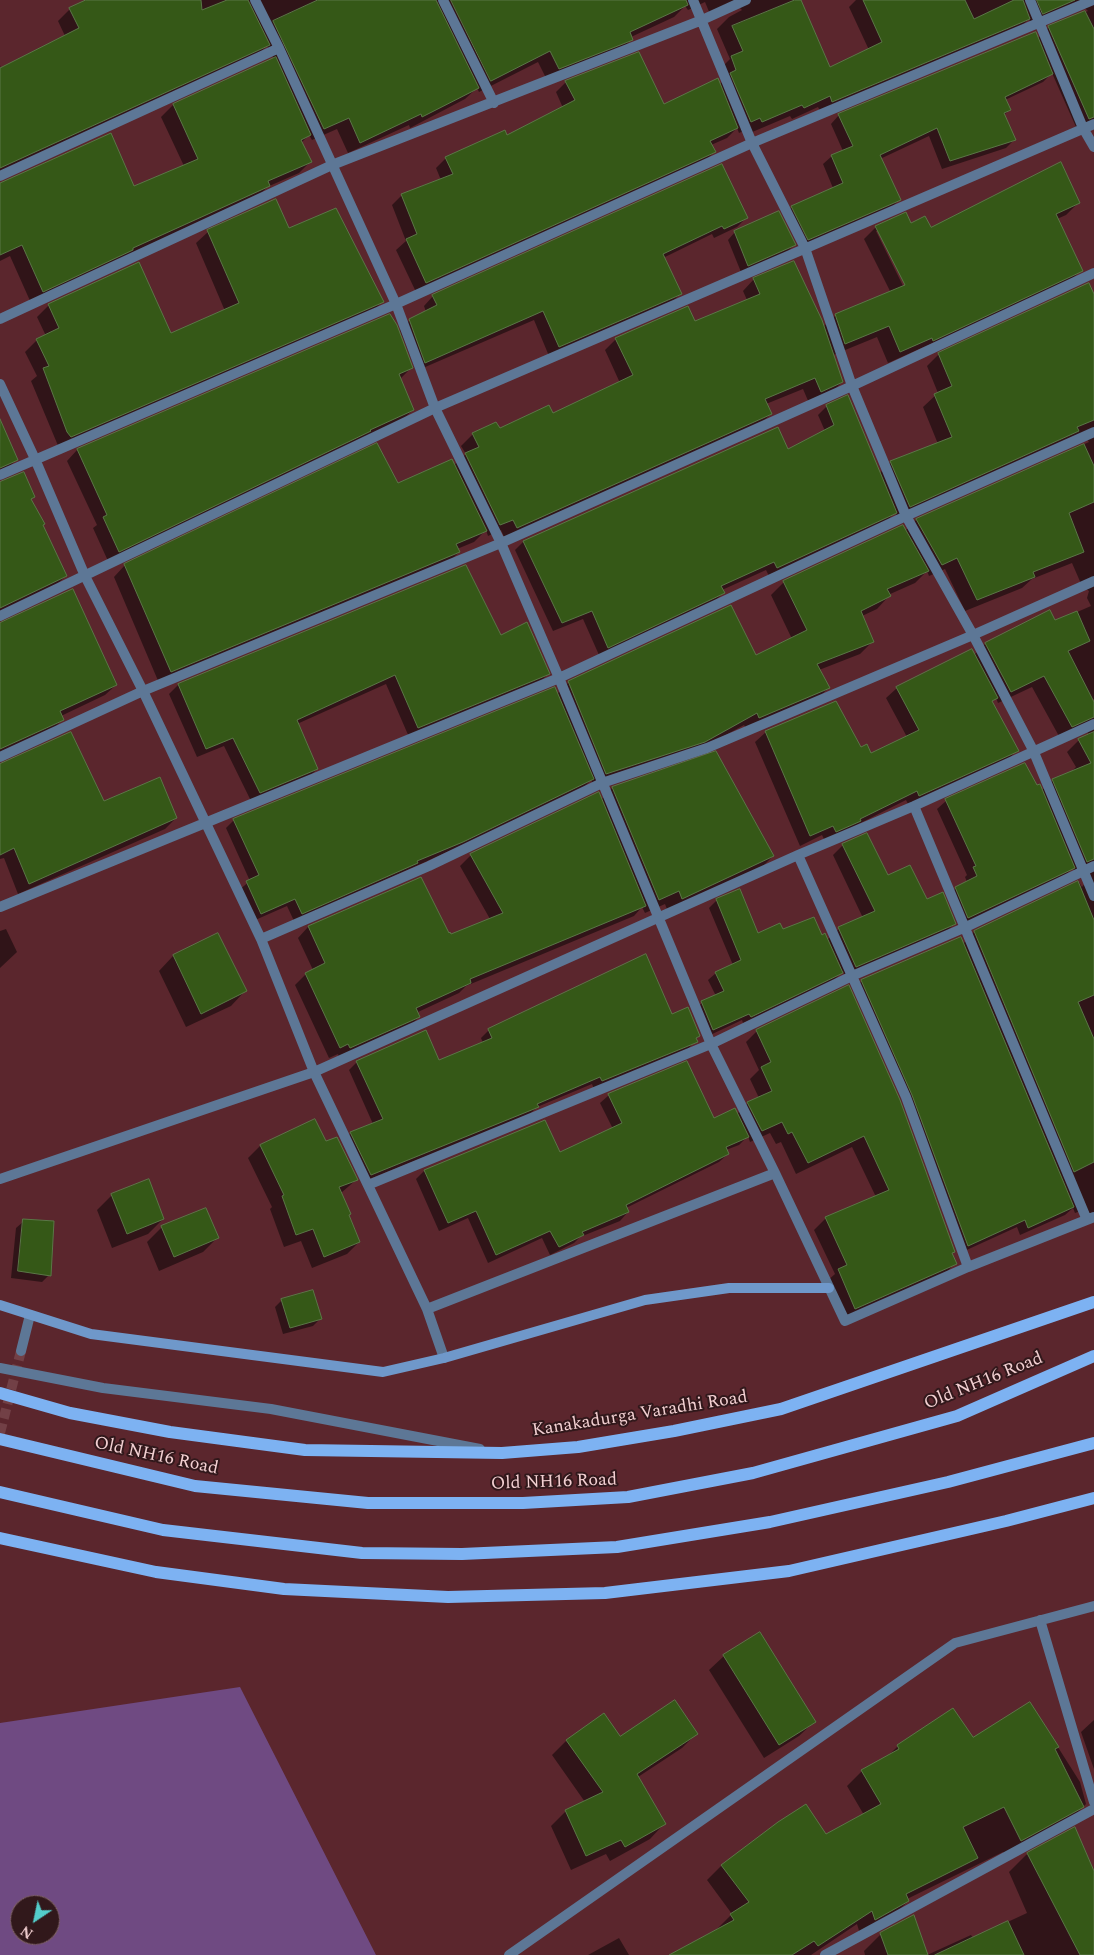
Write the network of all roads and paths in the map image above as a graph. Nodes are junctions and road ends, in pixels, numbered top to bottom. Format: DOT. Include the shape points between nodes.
graph roads {
  1 [pos="255,0"];
  2 [pos="443,0"];
  3 [pos="693,0"];
  4 [pos="746,0"];
  5 [pos="1030,0"];
  6 [pos="1093,0"];
  7 [pos="702,20"];
  8 [pos="1038,23"];
  9 [pos="279,48"];
  10 [pos="494,103"];
  11 [pos="1094,124"];
  12 [pos="1083,128"];
  13 [pos="752,143"];
  14 [pos="1094,147"];
  15 [pos="332,166"];
  16 [pos="0,176"];
  17 [pos="805,248"];
  18 [pos="1094,273"];
  19 [pos="396,304"];
  20 [pos="0,318"];
  21 [pos="0,384"];
  22 [pos="852,386"];
  23 [pos="435,408"];
  24 [pos="1094,432"];
  25 [pos="35,459"];
  26 [pos="0,475"];
  27 [pos="906,516"];
  28 [pos="501,543"];
  29 [pos="85,576"];
  30 [pos="1094,581"];
  31 [pos="0,616"];
  32 [pos="973,635"];
  33 [pos="559,678"];
  34 [pos="143,691"];
  35 [pos="1094,724"];
  36 [pos="1032,750"];
  37 [pos="0,757"];
  38 [pos="602,783"];
  39 [pos="914,806"];
  40 [pos="206,822"];
  41 [pos="798,855"];
  42 [pos="1094,866"];
  43 [pos="1083,871"];
  44 [pos="1094,896"];
  45 [pos="0,907"];
  46 [pos="659,918"];
  47 [pos="966,927"];
  48 [pos="261,939"];
  49 [pos="852,976"];
  50 [pos="711,1044"];
  51 [pos="314,1072"];
  52 [pos="775,1173"];
  53 [pos="0,1179"];
  54 [pos="368,1185"];
  55 [pos="1091,1219"];
  56 [pos="968,1267"];
  57 [pos="829,1288"];
  58 [pos="1094,1302"];
  59 [pos="0,1306"];
  60 [pos="427,1309"];
  61 [pos="30,1315"];
  62 [pos="21,1351"];
  63 [pos="1094,1356"];
  64 [pos="444,1358"];
  65 [pos="0,1368"];
  66 [pos="0,1393"];
  67 [pos="0,1439"];
  68 [pos="1094,1443"];
  69 [pos="502,1453"];
  70 [pos="0,1492"];
  71 [pos="1094,1498"];
  72 [pos="0,1538"];
  73 [pos="1094,1606"];
  74 [pos="1040,1620"];
  75 [pos="1094,1802"];
  76 [pos="1094,1809"];
  77 [pos="509,1955"];
  78 [pos="825,1955"];
  1 -- 9 [label="street"];
  2 -- 10 [label="street"];
  3 -- 7 [label="street"];
  4 -- 7 [label="street"];
  5 -- 8 [label="street"];
  6 -- 8 [label="street"];
  7 -- 10 [label="street"];
  7 -- 13 [label="street"];
  8 -- 12 [label="street"];
  8 -- 13 [label="street"];
  9 -- 15 [label="street"];
  9 -- 16 [label="street"];
  10 -- 15 [label="street"];
  11 -- 12 [label="street"];
  12 -- 14 [label="street"];
  12 -- 17 [label="street"];
  13 -- 17 [label="street"];
  13 -- 19 [label="street"];
  15 -- 19 [label="street"];
  15 -- 20 [label="street"];
  17 -- 22 [label="street"];
  17 -- 23 [label="street"];
  18 -- 22 [label="street"];
  19 -- 23 [label="street"];
  19 -- 25 [label="street"];
  21 -- 25 [label="street"];
  22 -- 27 [label="street"];
  22 -- 28 [label="street"];
  23 -- 28 [label="street"];
  23 -- 29 [label="street"];
  24 -- 27 [label="street"];
  25 -- 26 [label="street"];
  25 -- 29 [label="street"];
  27 -- 32 [label="street"];
  27 -- 33 [label="street"];
  28 -- 33 [label="street"];
  28 -- 34 [label="street"];
  29 -- 31 [label="street"];
  29 -- 34 [label="street"];
  30 -- 32 [label="street"];
  32 -- 36 [label="street"];
  32 -- 38 [label="street" via="707,748"];
  33 -- 38 [label="street"];
  33 -- 40 [label="street"];
  34 -- 37 [label="street"];
  34 -- 40 [label="street"];
  35 -- 36 [label="street"];
  36 -- 39 [label="street"];
  36 -- 43 [label="street"];
  38 -- 46 [label="street"];
  38 -- 48 [label="street" via="429,866"];
  39 -- 41 [label="street"];
  39 -- 47 [label="street"];
  40 -- 45 [label="street"];
  40 -- 48 [label="street"];
  41 -- 46 [label="street"];
  41 -- 49 [label="street"];
  42 -- 43 [label="street"];
  43 -- 44 [label="street"];
  43 -- 47 [label="street"];
  46 -- 50 [label="street"];
  46 -- 51 [label="street"];
  47 -- 49 [label="street"];
  47 -- 55 [label="street"];
  48 -- 51 [label="street"];
  49 -- 50 [label="street"];
  49 -- 56 [label="street" via="906,1098"];
  50 -- 52 [label="street"];
  50 -- 54 [label="street"];
  51 -- 53 [label="street"];
  51 -- 54 [label="street"];
  52 -- 57 [label="street"];
  52 -- 60 [label="street"];
  54 -- 60 [label="street"];
  55 -- 56 [label="street"];
  56 -- 57 [label="street" via="845,1321"];
  57 -- 64 [label="street" via="730,1288 645,1300"];
  58 -- 69 [label="main road, Kanakadurga Varadhi Road" via="781,1409 578,1447"];
  59 -- 61 [label="street"];
  60 -- 64 [label="street"];
  61 -- 62 [label="street"];
  61 -- 64 [label="street" via="91,1334 383,1372"];
  63 -- 67 [label="main road, Old NH16 Road" via="957,1416 753,1474 628,1497 523,1503 358,1502 194,1486"];
  65 -- 69 [label="street" via="103,1388 271,1408"];
  66 -- 69 [label="main road, Kanakadurga Varadhi Road" via="70,1413 170,1432 305,1450"];
  68 -- 70 [label="main road" via="948,1482 770,1522 617,1547 462,1554 362,1553 163,1530"];
  71 -- 72 [label="main road" via="789,1571 605,1593 448,1597 284,1589 156,1572"];
  73 -- 74 [label="street"];
  74 -- 75 [label="street"];
  74 -- 77 [label="street" via="955,1643"];
  76 -- 78 [label="street"];
}
